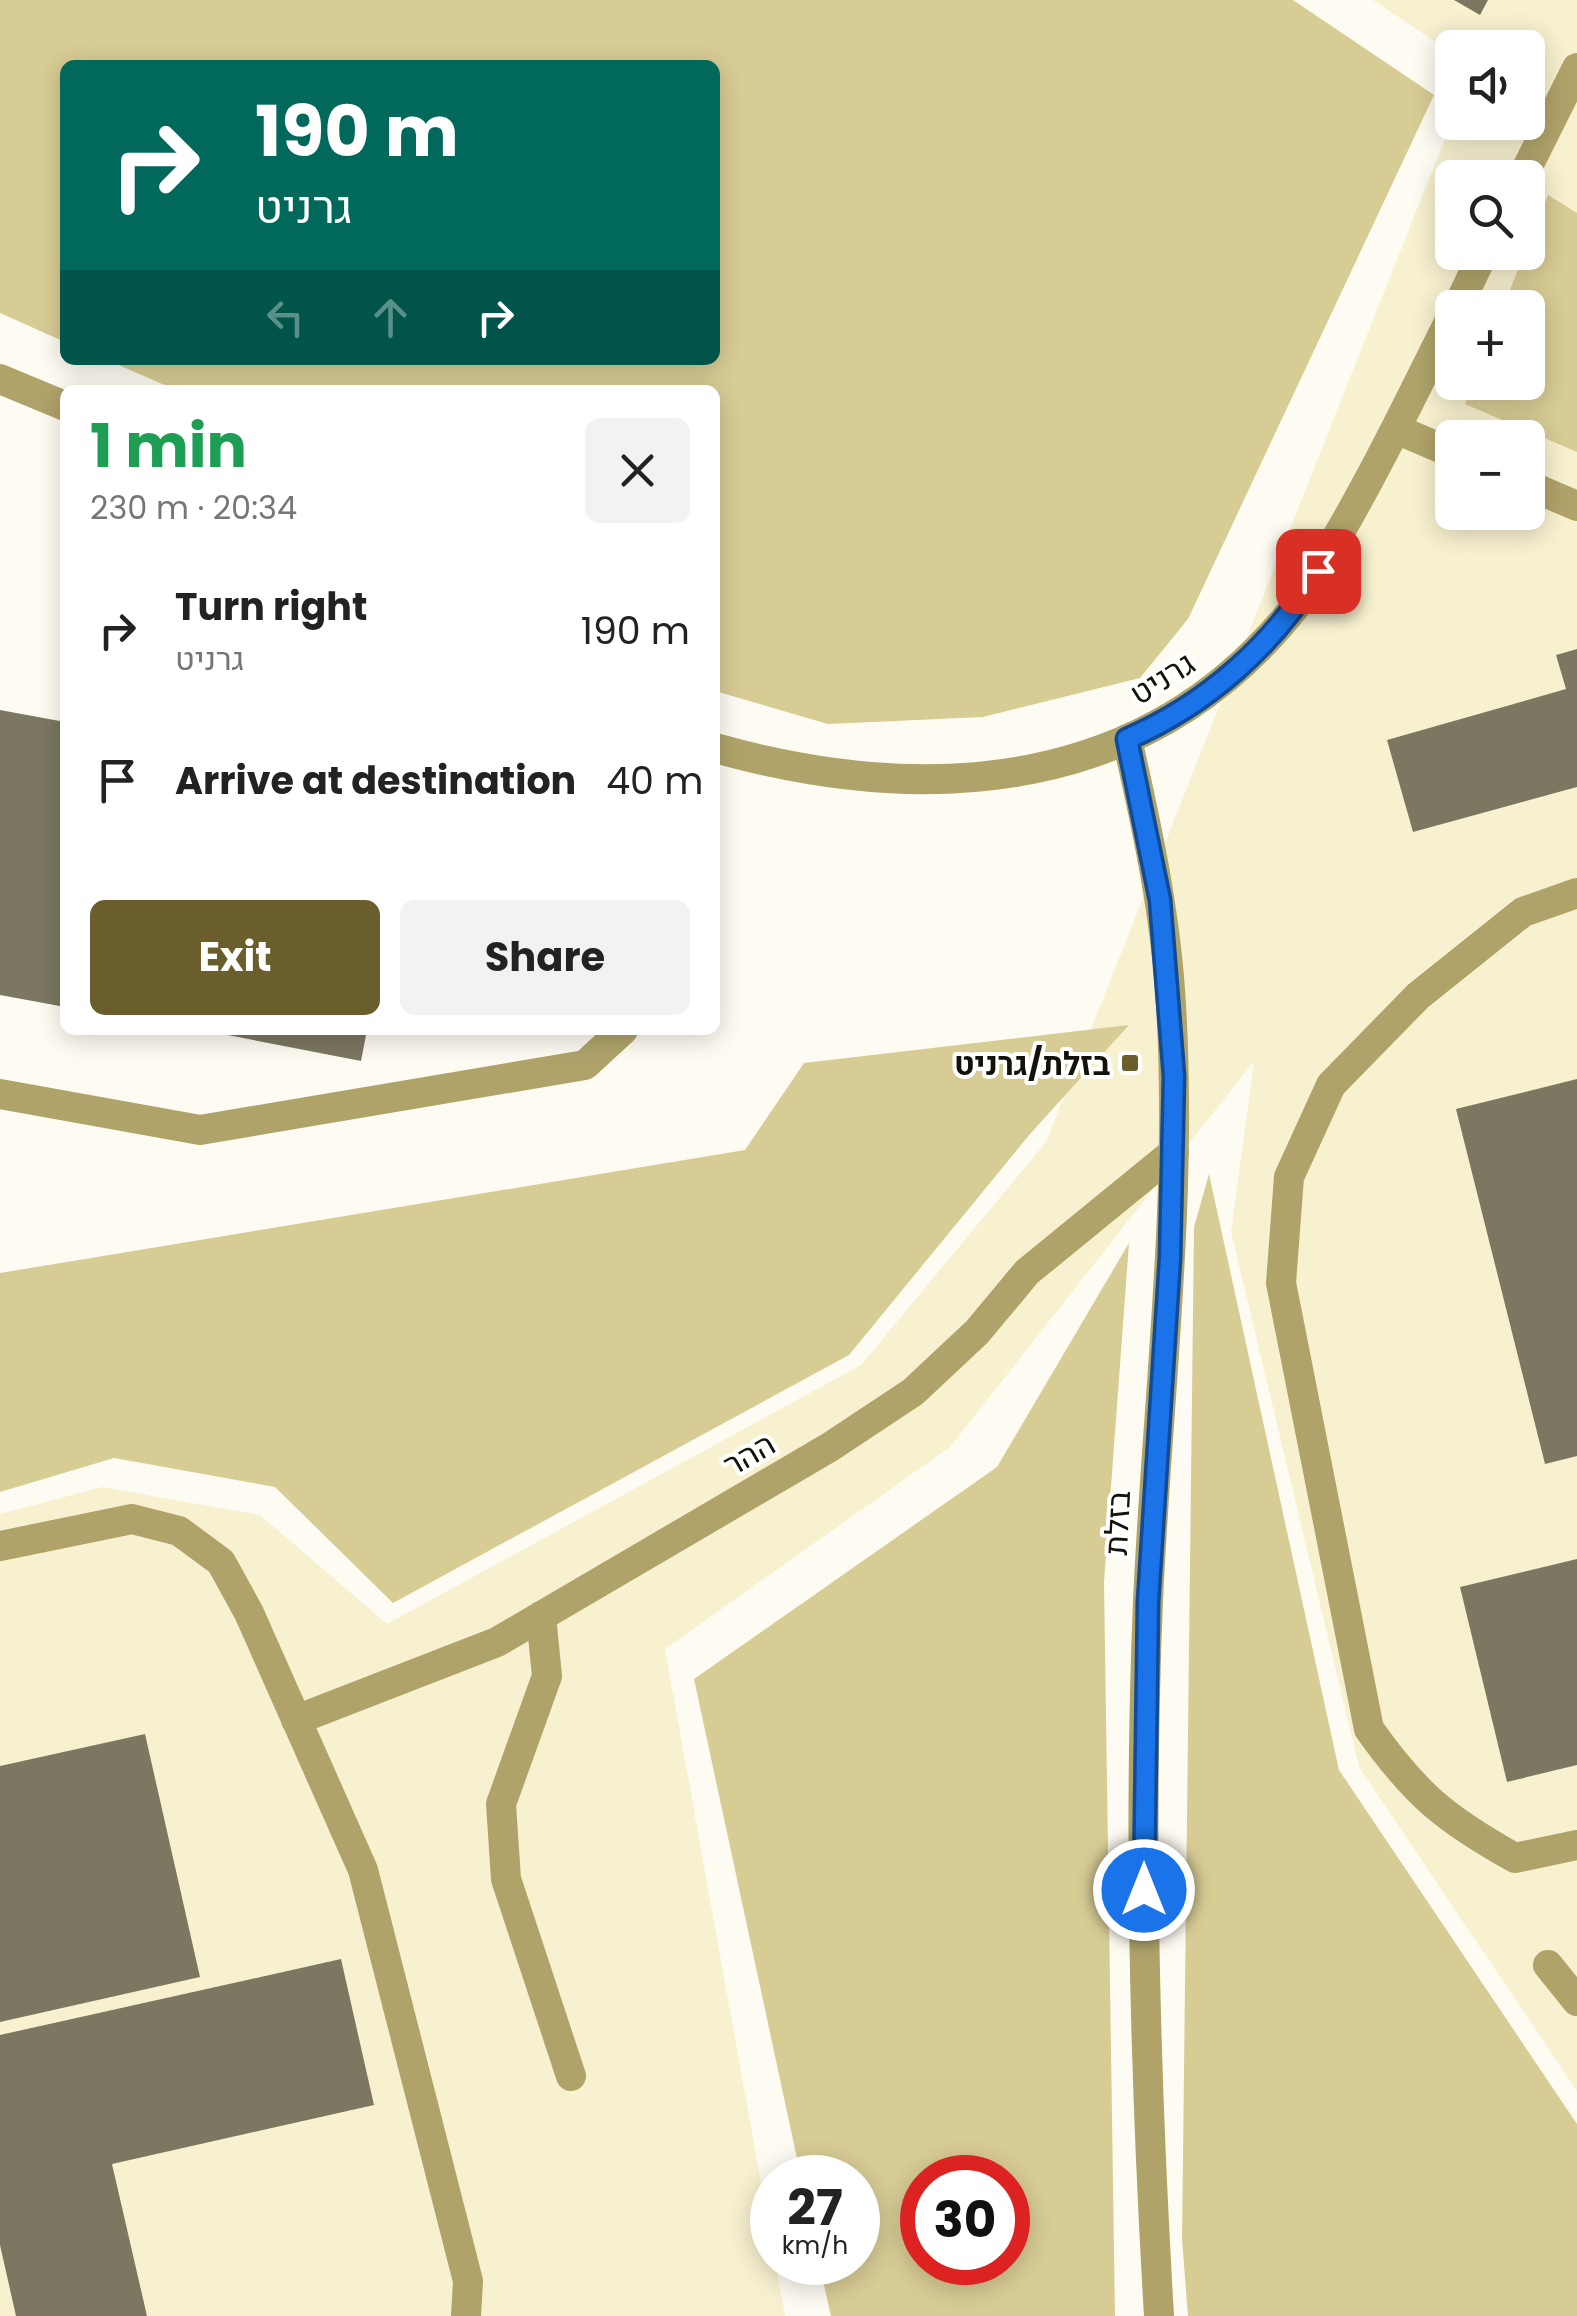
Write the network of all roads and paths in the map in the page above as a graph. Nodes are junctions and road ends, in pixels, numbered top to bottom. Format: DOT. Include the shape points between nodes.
graph roads {
  1 [pos="1577,68"];
  2 [pos="1531,160"];
  3 [pos="1435,350"];
  4 [pos="0,379"];
  5 [pos="60,404"];
  6 [pos="1396,429"];
  7 [pos="1435,446"];
  8 [pos="1545,492"];
  9 [pos="1577,506"];
  10 [pos="1127,739"];
  11 [pos="720,749"];
  12 [pos="1577,893"];
  13 [pos="618,1035"];
  14 [pos="0,1094"];
  15 [pos="1174,1152"];
  16 [pos="0,1546"];
  17 [pos="542,1616"];
  18 [pos="296,1720"];
  19 [pos="1577,1845"];
  20 [pos="1548,1965"];
  21 [pos="1577,2001"];
  22 [pos="571,2076"];
  23 [pos="466,2316"];
  24 [pos="1159,2316"];
  1 -- 2 [label="street"];
  3 -- 6 [label="street, גרניט"];
  4 -- 5 [label="street"];
  6 -- 7 [label="street"];
  6 -- 10 [label="street, גרניט" via="1300,601 1235,672 1162,724"];
  8 -- 9 [label="street"];
  10 -- 11 [label="street, גרניט" via="1080,759 993,778 902,782 810,771"];
  10 -- 15 [label="street, בזלת" via="1164,934"];
  12 -- 19 [label="street" via="1523,912 1418,996 1331,1086 1288,1176 1281,1283 1369,1728 1405,1780 1452,1823 1515,1858"];
  13 -- 14 [label="street" via="585,1065 200,1130"];
  15 -- 17 [label="street, ההר" via="1027,1272 977,1332 913,1392"];
  15 -- 24 [label="street, בזלת" via="1144,1758 1148,2110"];
  16 -- 18 [label="street" via="132,1519 179,1531 221,1562"];
  17 -- 18 [label="street, ההר" via="497,1642"];
  17 -- 22 [label="street" via="547,1676 501,1804 506,1879"];
  18 -- 23 [label="street" via="363,1870 468,2281"];
  20 -- 21 [label="street"];
}
